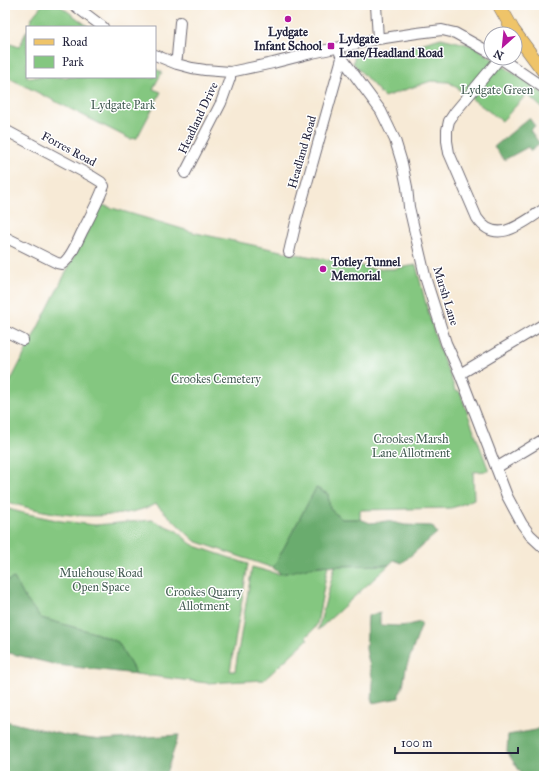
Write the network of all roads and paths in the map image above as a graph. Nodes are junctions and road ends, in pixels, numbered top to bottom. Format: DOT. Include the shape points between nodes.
graph roads {
  1 [pos="74,5"];
  2 [pos="376,5"];
  3 [pos="498,5"];
  4 [pos="180,22"];
  5 [pos="102,26"];
  6 [pos="378,39"];
  7 [pos="338,48"];
  8 [pos="483,49"];
  9 [pos="156,55"];
  10 [pos="342,58"];
  11 [pos="175,63"];
  12 [pos="493,66"];
  13 [pos="511,66"];
  14 [pos="230,72"];
  15 [pos="544,72"];
  16 [pos="544,77"];
  17 [pos="532,81"];
  18 [pos="544,88"];
  19 [pos="5,130"];
  20 [pos="186,173"];
  21 [pos="544,209"];
  22 [pos="5,237"];
  23 [pos="289,252"];
  24 [pos="544,324"];
  25 [pos="5,331"];
  26 [pos="23,340"];
  27 [pos="460,374"];
  28 [pos="544,439"];
  29 [pos="496,468"];
  30 [pos="543,546"];
  1 -- 5 [label="street"];
  2 -- 6 [label="street"];
  3 -- 15 [label="main road"];
  4 -- 11 [label="street"];
  6 -- 7 [label="street"];
  6 -- 8 [label="street" via="442,30 455,33"];
  7 -- 10 [label="street, Marsh Lane"];
  7 -- 14 [label="street"];
  9 -- 11 [label="street"];
  10 -- 23 [label="street, Headland Road"];
  10 -- 27 [label="street, Marsh Lane" via="381,111 394,140 402,163 426,280 446,343"];
  11 -- 14 [label="street" via="192,68"];
  12 -- 21 [label="street" via="449,121 449,153 477,218 486,228 499,232 506,231"];
  13 -- 17 [label="street"];
  14 -- 20 [label="street, Headland Drive" via="221,104"];
  16 -- 17 [label="street"];
  17 -- 18 [label="street"];
  19 -- 22 [label="street, Forres Road" via="93,177 104,186 75,245 62,264"];
  24 -- 27 [label="street"];
  25 -- 26 [label="street"];
  27 -- 29 [label="street, Marsh Lane"];
  28 -- 29 [label="street"];
  29 -- 30 [label="street, Marsh Lane" via="517,515 530,535"];
}
